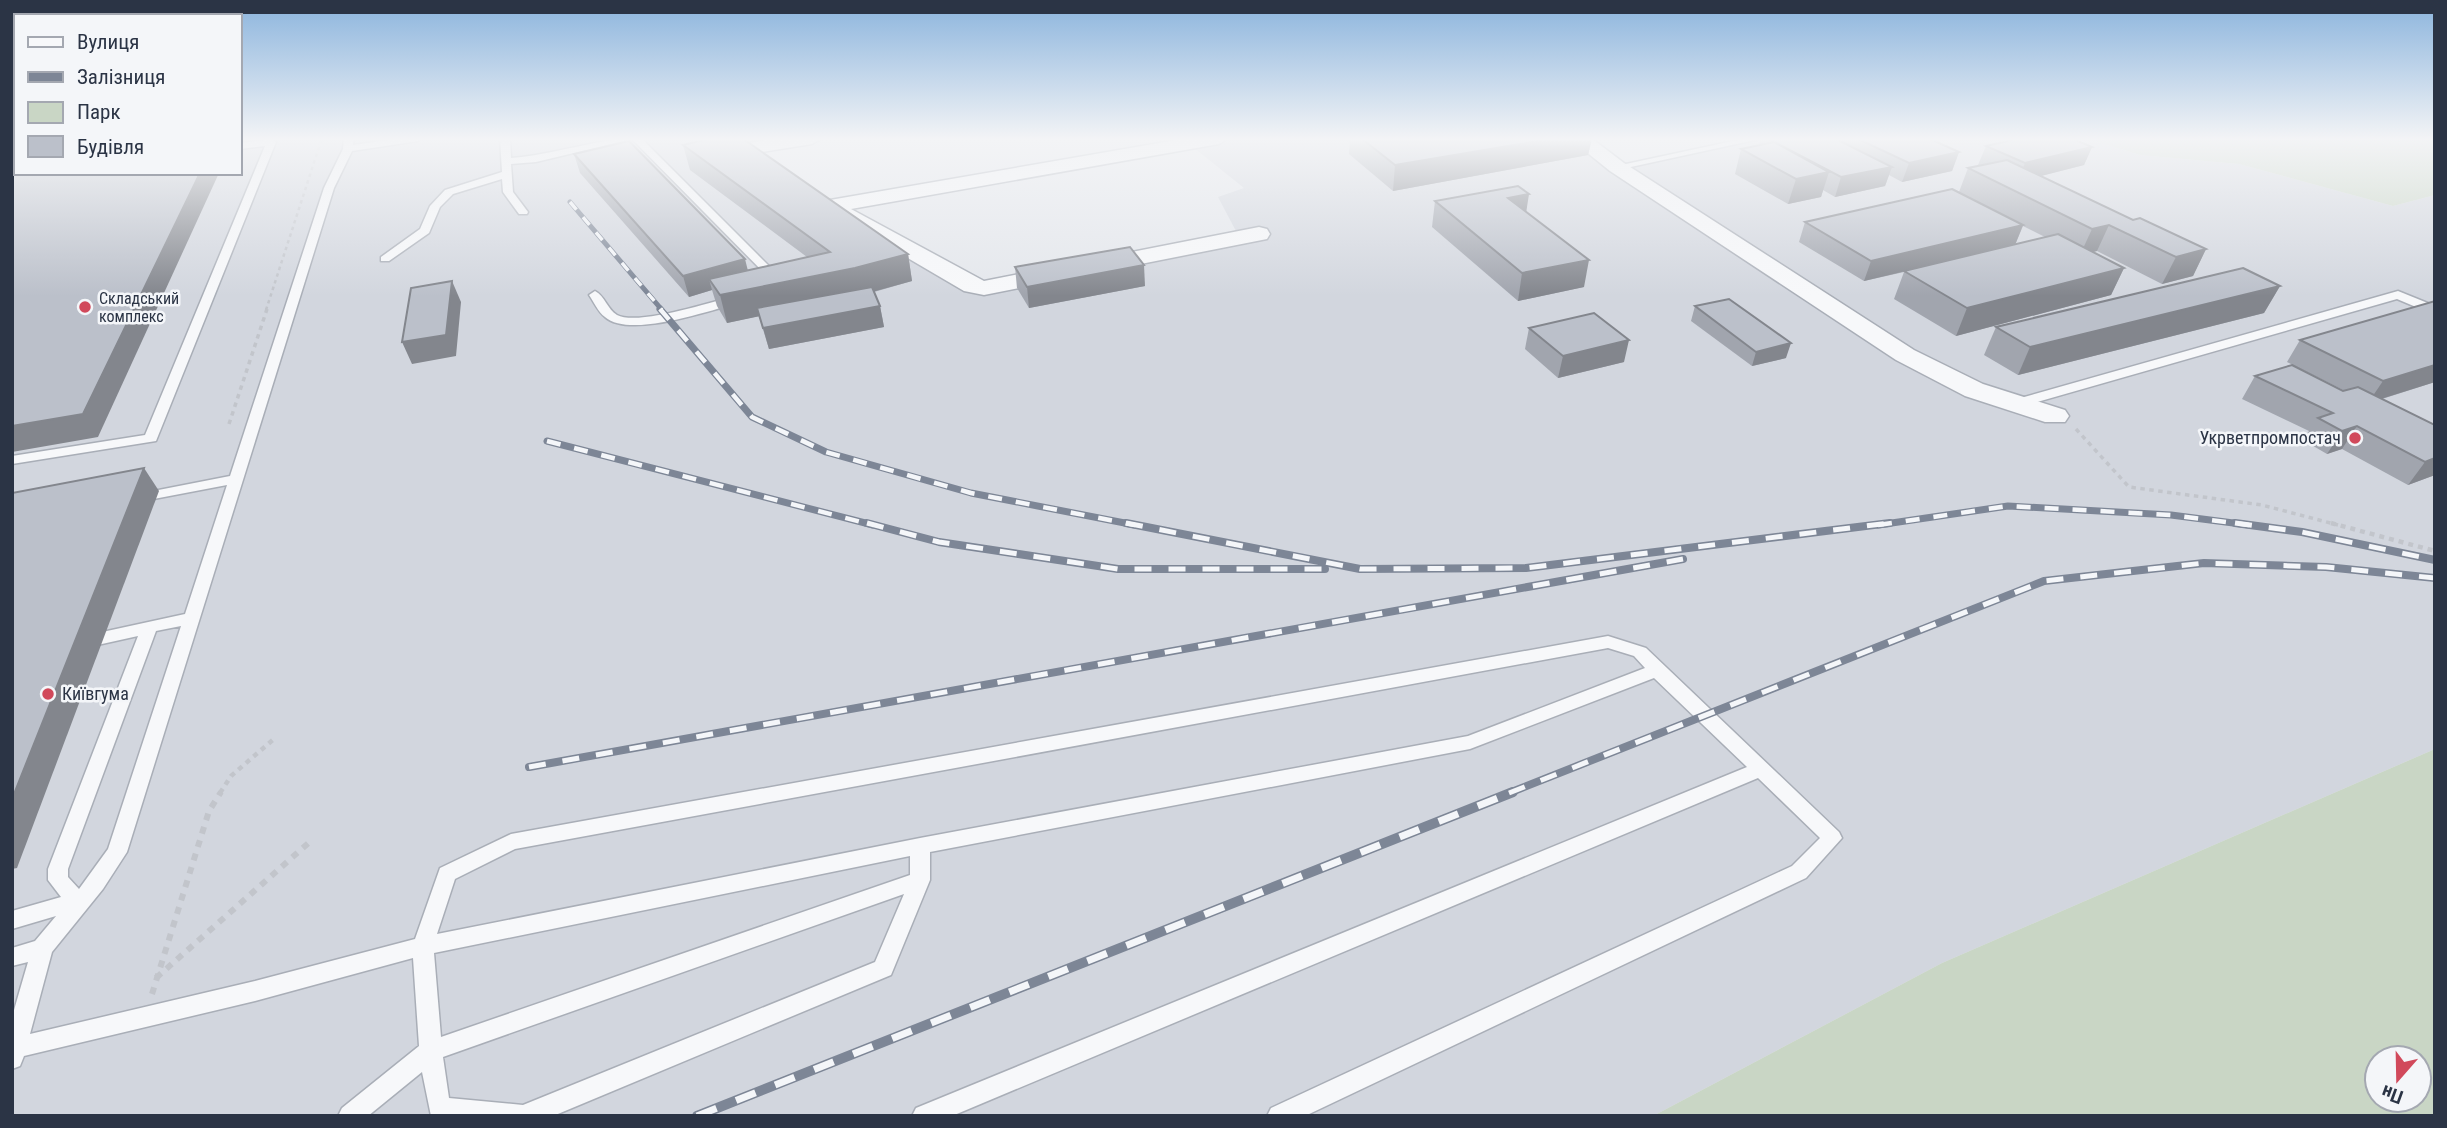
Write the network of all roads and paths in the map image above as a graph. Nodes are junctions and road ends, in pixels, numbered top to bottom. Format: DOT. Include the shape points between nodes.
graph roads {
  1 [pos="251,191"];
  2 [pos="305,191"];
  3 [pos="328,191"];
  4 [pos="450,191"];
  5 [pos="508,191"];
  6 [pos="688,191"];
  7 [pos="910,191"];
  8 [pos="1653,191"];
  9 [pos="810,192"];
  10 [pos="830,206"];
  11 [pos="523,212"];
  12 [pos="1259,234"];
  13 [pos="385,259"];
  14 [pos="595,295"];
  15 [pos="2435,311"];
  16 [pos="2015,404"];
  17 [pos="2055,416"];
  18 [pos="229,424"];
  19 [pos="12,460"];
  20 [pos="236,479"];
  21 [pos="117,502"];
  22 [pos="2435,551"];
  23 [pos="191,618"];
  24 [pos="149,628"];
  25 [pos="68,646"];
  26 [pos="1657,670"];
  27 [pos="275,738"];
  28 [pos="1761,769"];
  29 [pos="313,839"];
  30 [pos="920,846"];
  31 [pos="920,880"];
  32 [pos="78,901"];
  33 [pos="12,920"];
  34 [pos="424,946"];
  35 [pos="41,948"];
  36 [pos="12,957"];
  37 [pos="155,979"];
  38 [pos="146,1018"];
  39 [pos="430,1051"];
  40 [pos="15,1053"];
  41 [pos="350,1116"];
  42 [pos="524,1116"];
  43 [pos="923,1116"];
  44 [pos="1279,1116"];
  1 -- 19 [label="lane" via="151,438"];
  2 -- 18 [label="path"];
  3 -- 20 [label="lane"];
  4 -- 13 [label="lane" via="435,206 425,231"];
  5 -- 11 [label="lane"];
  6 -- 14 [label="lane" via="778,281 775,288 679,314 628,321 610,316"];
  7 -- 10 [label="street"];
  8 -- 16 [label="street" via="1905,355 1974,390"];
  9 -- 10 [label="street"];
  10 -- 12 [label="street" via="972,286 985,288"];
  15 -- 16 [label="lane" via="2398,295"];
  16 -- 17 [label="street"];
  17 -- 22 [label="path" via="2069,421 2129,487 2262,505"];
  20 -- 21 [label="lane"];
  20 -- 23 [label="lane"];
  23 -- 24 [label="lane"];
  23 -- 32 [label="lane" via="117,852"];
  24 -- 25 [label="lane"];
  24 -- 32 [label="lane" via="58,869 58,880"];
  26 -- 28 [label="lane"];
  26 -- 30 [label="lane" via="1470,742"];
  26 -- 34 [label="lane" via="1640,652 1608,642 511,842 447,874"];
  27 -- 37 [label="path" via="231,776 209,811"];
  28 -- 43 [label="lane"];
  28 -- 44 [label="lane" via="1832,838 1799,872"];
  29 -- 37 [label="path"];
  30 -- 31 [label="lane"];
  30 -- 34 [label="lane"];
  31 -- 39 [label="lane"];
  31 -- 42 [label="lane" via="883,968"];
  32 -- 33 [label="lane"];
  32 -- 35 [label="lane"];
  34 -- 38 [label="lane"];
  34 -- 39 [label="lane"];
  35 -- 36 [label="lane"];
  35 -- 40 [label="lane"];
  37 -- 38 [label="path"];
  38 -- 40 [label="lane"];
  39 -- 41 [label="lane"];
  39 -- 42 [label="lane" via="439,1108"];
}
